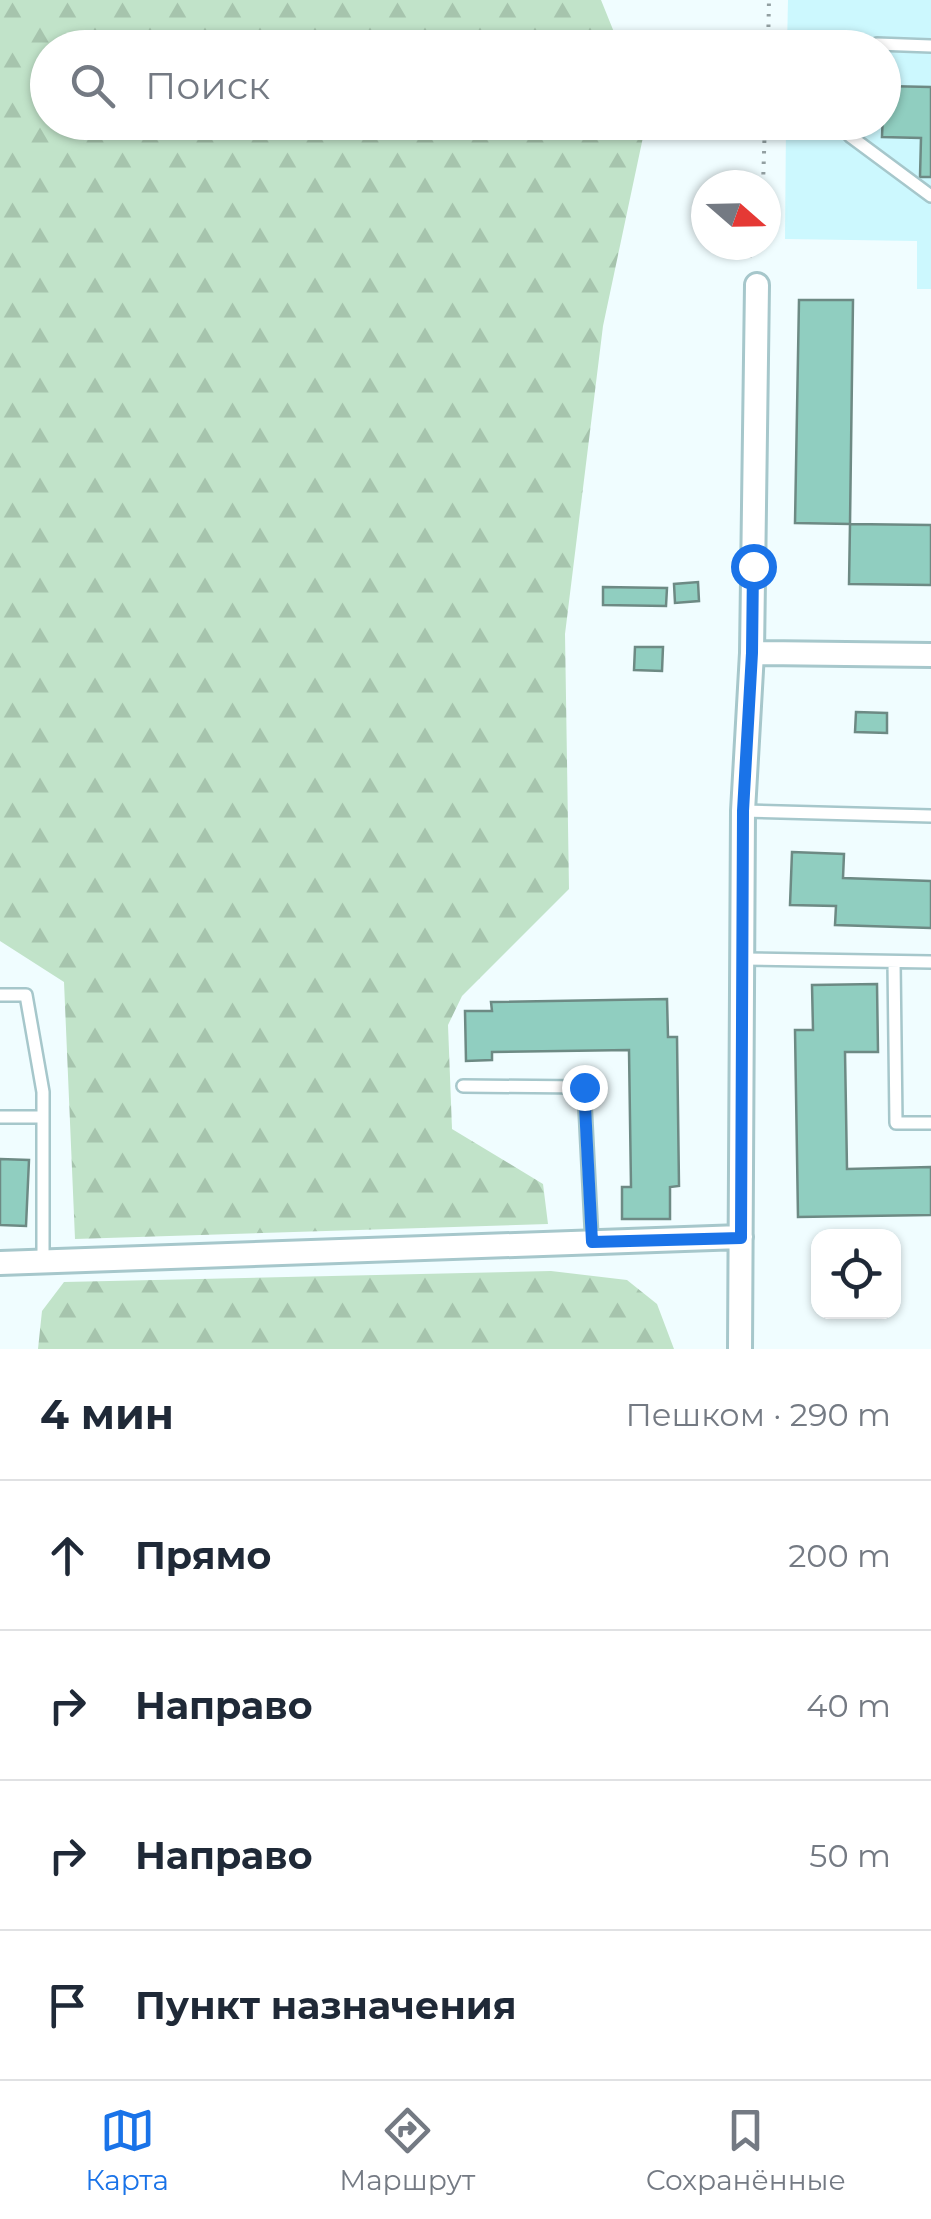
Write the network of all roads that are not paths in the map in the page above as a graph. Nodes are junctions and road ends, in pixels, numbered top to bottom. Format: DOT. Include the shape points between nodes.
graph roads {
  1 [pos="901,45"];
  2 [pos="931,46"];
  3 [pos="855,140"];
  4 [pos="931,196"];
  5 [pos="757,284"];
  6 [pos="752,653"];
  7 [pos="931,655"];
  8 [pos="743,811"];
  9 [pos="931,816"];
  10 [pos="742,959"];
  11 [pos="894,962"];
  12 [pos="931,962"];
  13 [pos="0,995"];
  14 [pos="463,1086"];
  15 [pos="0,1117"];
  16 [pos="43,1117"];
  17 [pos="931,1123"];
  18 [pos="741,1238"];
  19 [pos="592,1242"];
  20 [pos="43,1261"];
  21 [pos="0,1263"];
  22 [pos="740,1349"];
  1 -- 2 [label="lane"];
  3 -- 4 [label="lane"];
  5 -- 6 [label="street"];
  6 -- 7 [label="street"];
  6 -- 8 [label="street"];
  8 -- 9 [label="lane"];
  8 -- 10 [label="street"];
  10 -- 11 [label="lane"];
  10 -- 18 [label="street"];
  11 -- 12 [label="lane"];
  11 -- 17 [label="lane" via="896,1123"];
  13 -- 16 [label="lane" via="26,995"];
  14 -- 19 [label="lane" via="584,1087"];
  15 -- 16 [label="lane"];
  16 -- 20 [label="lane"];
  18 -- 19 [label="street"];
  18 -- 22 [label="street"];
  19 -- 20 [label="street"];
  20 -- 21 [label="street"];
}
